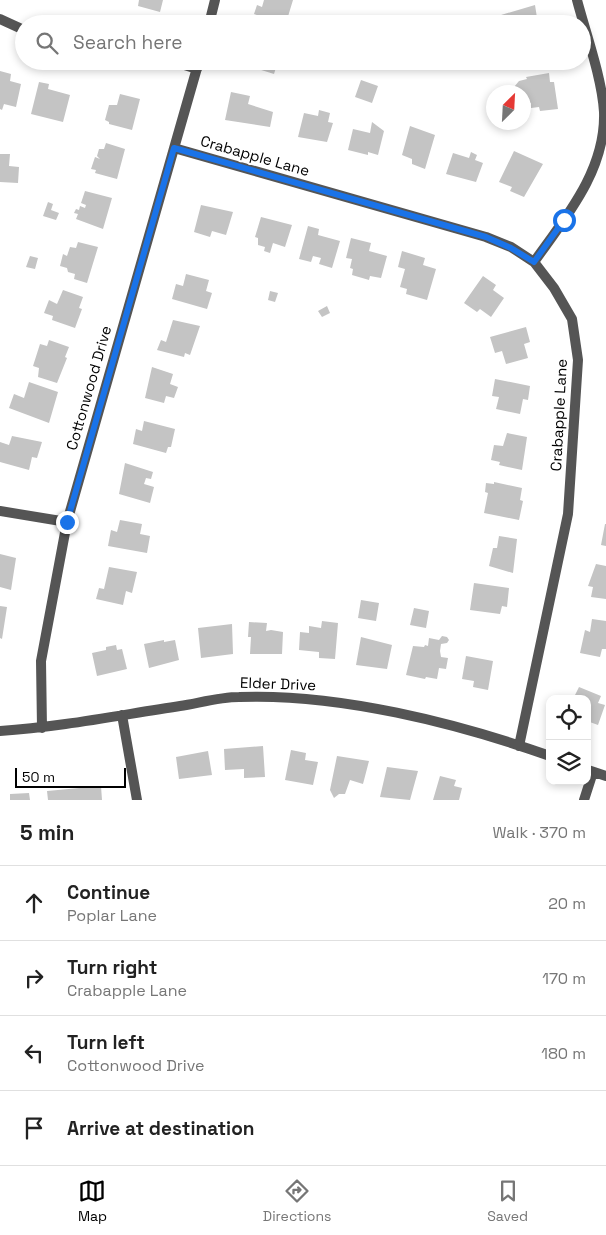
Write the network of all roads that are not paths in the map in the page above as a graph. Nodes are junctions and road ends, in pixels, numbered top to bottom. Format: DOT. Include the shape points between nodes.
graph roads {
  1 [pos="215,0"];
  2 [pos="577,0"];
  3 [pos="211,15"];
  4 [pos="581,15"];
  5 [pos="0,19"];
  6 [pos="15,26"];
  7 [pos="591,54"];
  8 [pos="197,70"];
  9 [pos="174,148"];
  10 [pos="534,262"];
  11 [pos="0,511"];
  12 [pos="67,522"];
  13 [pos="122,714"];
  14 [pos="42,728"];
  15 [pos="0,731"];
  16 [pos="519,746"];
  17 [pos="546,755"];
  18 [pos="591,771"];
  19 [pos="606,776"];
  20 [pos="587,785"];
  21 [pos="138,800"];
  22 [pos="584,800"];
  1 -- 3 [label="street"];
  2 -- 4 [label="street"];
  5 -- 6 [label="street"];
  7 -- 10 [label="street" via="604,112 601,148 586,184"];
  8 -- 9 [label="street, Cottonwood Drive"];
  9 -- 10 [label="street, Crabapple Lane" via="486,237"];
  9 -- 12 [label="street, Cottonwood Drive"];
  10 -- 16 [label="street, Crabapple Lane" via="572,319 578,360 568,514"];
  11 -- 12 [label="street"];
  12 -- 14 [label="street, Cottonwood Drive" via="41,661"];
  13 -- 14 [label="street, Elder Drive"];
  13 -- 16 [label="street, Elder Drive" via="239,697 326,701 421,719"];
  13 -- 21 [label="street"];
  14 -- 15 [label="street, Elder Drive"];
  16 -- 17 [label="street, Elder Drive"];
  18 -- 19 [label="street"];
  20 -- 22 [label="street"];
}
